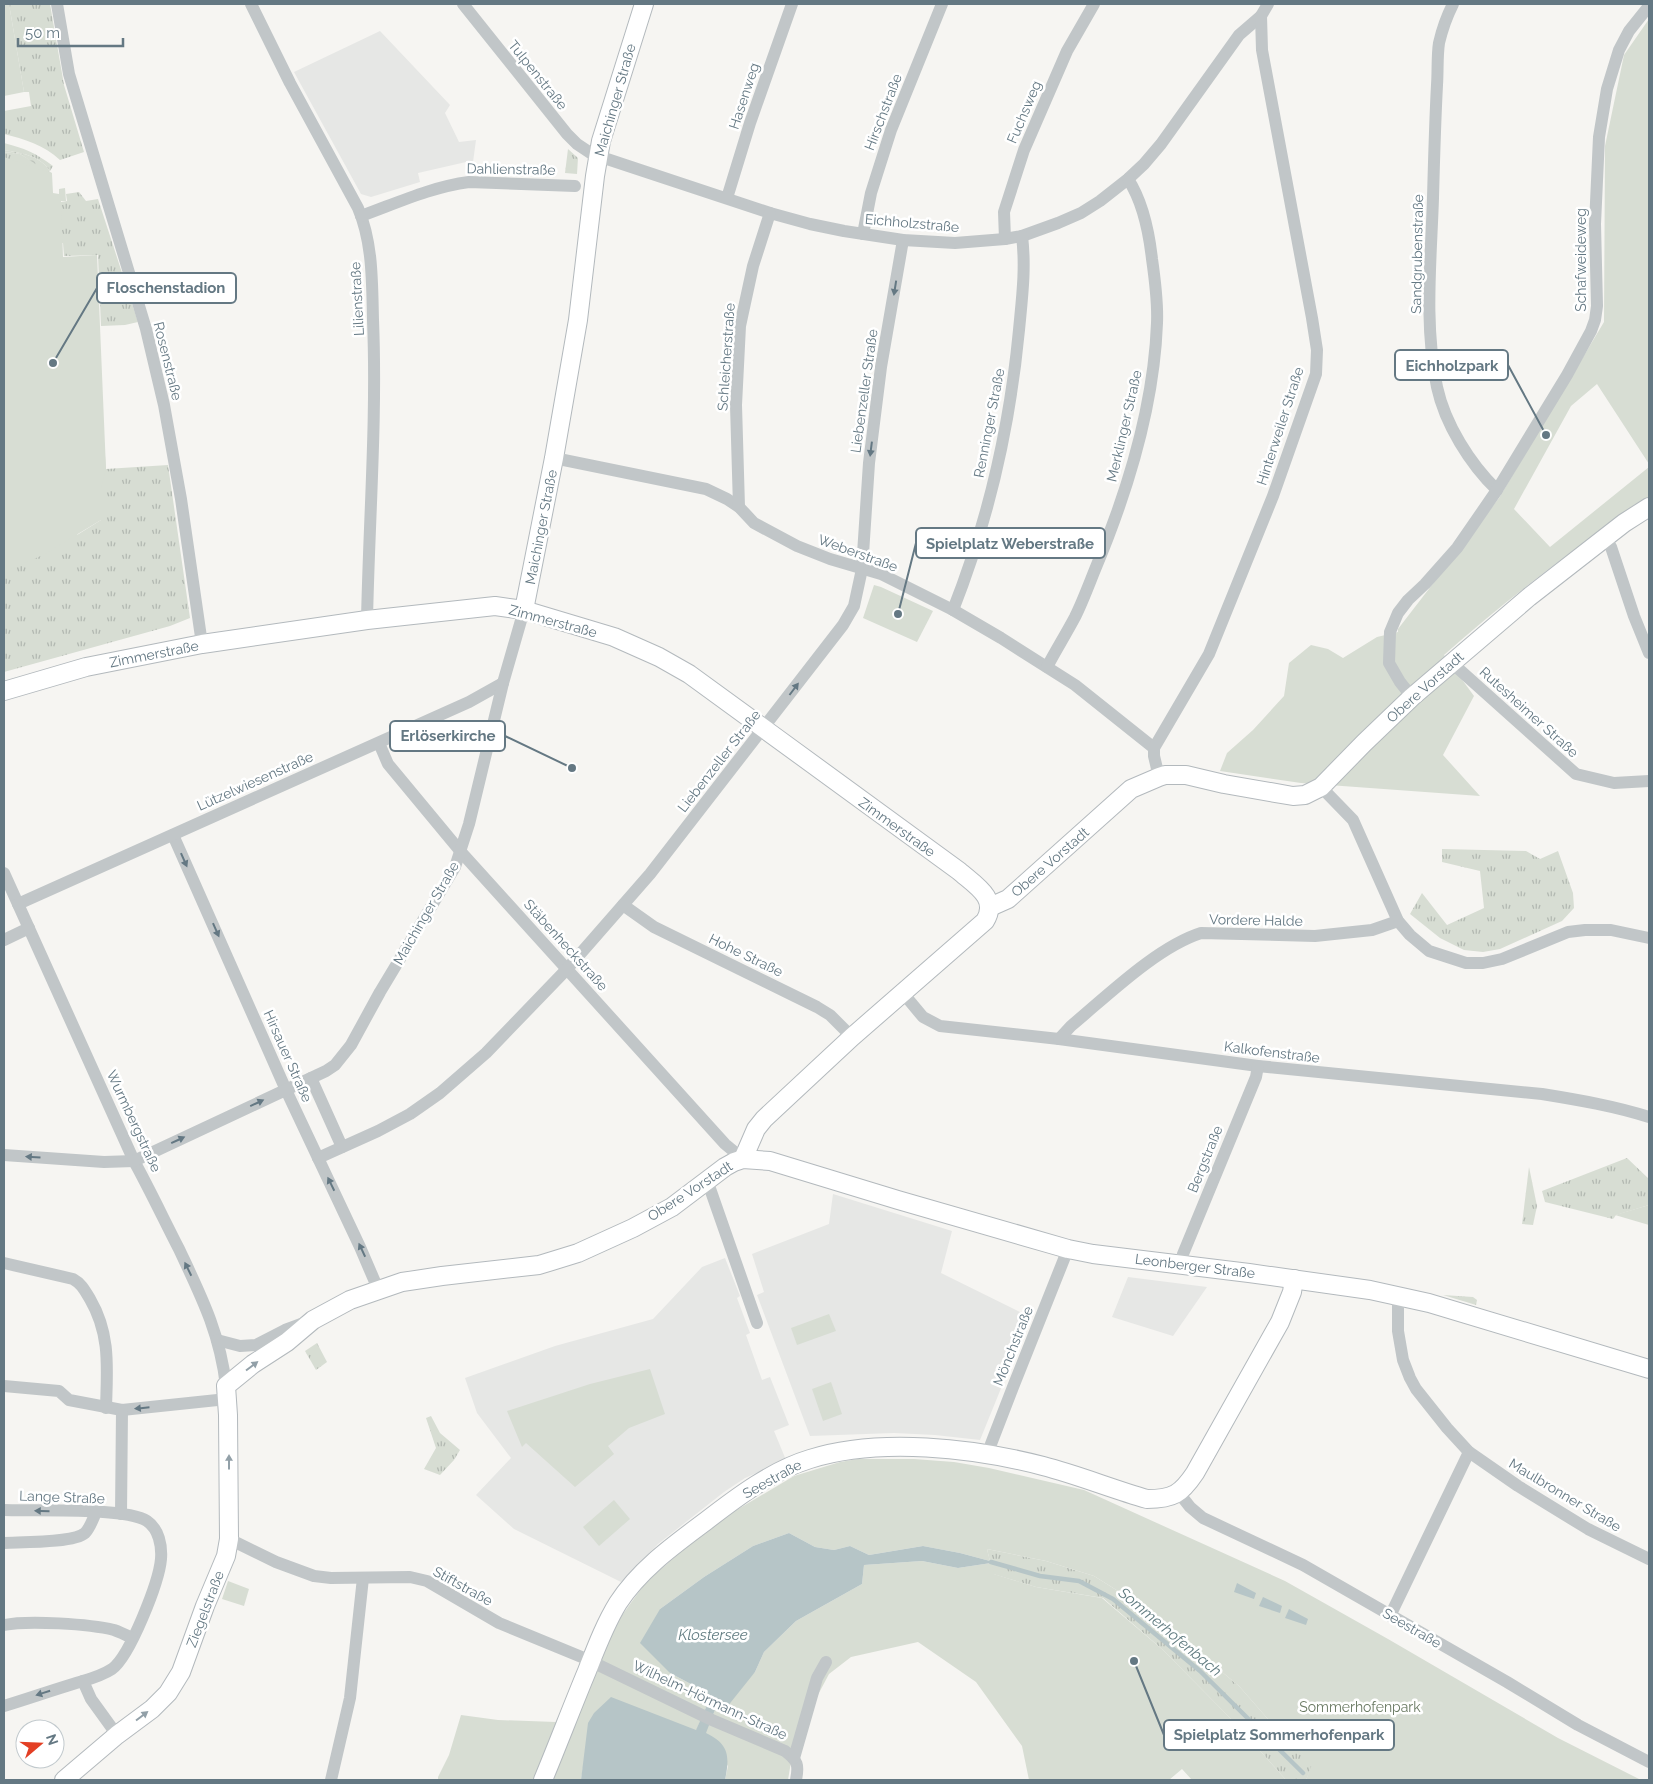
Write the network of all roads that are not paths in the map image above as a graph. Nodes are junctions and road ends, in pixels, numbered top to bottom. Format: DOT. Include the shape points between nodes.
graph roads {
  1 [pos="57,4"];
  2 [pos="251,4"];
  3 [pos="463,4"];
  4 [pos="644,4"];
  5 [pos="792,4"];
  6 [pos="942,4"];
  7 [pos="1094,4"];
  8 [pos="1268,4"];
  9 [pos="1453,4"];
  10 [pos="1649,6"];
  11 [pos="1261,16"];
  12 [pos="598,156"];
  13 [pos="1128,180"];
  14 [pos="575,186"];
  15 [pos="727,198"];
  16 [pos="770,213"];
  17 [pos="361,216"];
  18 [pos="863,234"];
  19 [pos="1022,236"];
  20 [pos="1005,239"];
  21 [pos="903,240"];
  22 [pos="554,458"];
  23 [pos="1497,490"];
  24 [pos="739,507"];
  25 [pos="1649,507"];
  26 [pos="1605,537"];
  27 [pos="862,569"];
  28 [pos="524,610"];
  29 [pos="953,610"];
  30 [pos="367,620"];
  31 [pos="202,644"];
  32 [pos="1649,653"];
  33 [pos="1452,662"];
  34 [pos="1047,667"];
  35 [pos="503,682"];
  36 [pos="4,691"];
  37 [pos="1412,697"];
  38 [pos="764,727"];
  39 [pos="380,743"];
  40 [pos="1154,748"];
  41 [pos="1159,777"];
  42 [pos="1649,781"];
  43 [pos="1321,787"];
  44 [pos="173,835"];
  45 [pos="461,852"];
  46 [pos="4,873"];
  47 [pos="18,904"];
  48 [pos="623,905"];
  49 [pos="990,907"];
  50 [pos="1398,921"];
  51 [pos="29,928"];
  52 [pos="1649,938"];
  53 [pos="4,940"];
  54 [pos="567,969"];
  55 [pos="903,993"];
  56 [pos="852,1037"];
  57 [pos="1059,1039"];
  58 [pos="1258,1066"];
  59 [pos="311,1078"];
  60 [pos="286,1090"];
  61 [pos="1649,1117"];
  62 [pos="342,1147"];
  63 [pos="4,1155"];
  64 [pos="318,1158"];
  65 [pos="743,1159"];
  66 [pos="134,1161"];
  67 [pos="707,1180"];
  68 [pos="1068,1249"];
  69 [pos="4,1263"];
  70 [pos="1181,1264"];
  71 [pos="1294,1279"];
  72 [pos="378,1289"];
  73 [pos="1398,1296"];
  74 [pos="313,1320"];
  75 [pos="757,1323"];
  76 [pos="217,1340"];
  77 [pos="1649,1369"];
  78 [pos="4,1386"];
  79 [pos="227,1392"];
  80 [pos="106,1408"];
  81 [pos="122,1410"];
  82 [pos="1469,1452"];
  83 [pos="988,1454"];
  84 [pos="1179,1493"];
  85 [pos="4,1510"];
  86 [pos="96,1512"];
  87 [pos="120,1514"];
  88 [pos="229,1539"];
  89 [pos="4,1542"];
  90 [pos="1649,1559"];
  91 [pos="363,1578"];
  92 [pos="1390,1616"];
  93 [pos="4,1625"];
  94 [pos="132,1638"];
  95 [pos="591,1661"];
  96 [pos="826,1662"];
  97 [pos="83,1681"];
  98 [pos="4,1706"];
  99 [pos="117,1735"];
  100 [pos="794,1758"];
  101 [pos="1649,1762"];
  102 [pos="64,1780"];
  103 [pos="331,1780"];
  104 [pos="544,1780"];
  105 [pos="796,1780"];
  1 -- 31 [label="street, Rosenstraße" via="71,82 146,329 164,405"];
  2 -- 17 [label="street, Lilienstraße"];
  3 -- 12 [label="street, Tulpenstraße" via="567,134"];
  4 -- 12 [label="main road, Maichinger Straße" via="602,134"];
  5 -- 15 [label="street, Hasenweg"];
  6 -- 18 [label="street, Hirschstraße" via="888,138 871,193"];
  7 -- 20 [label="street, Fuchsweg" via="1067,52 1024,150 1004,212"];
  8 -- 11 [label="street"];
  9 -- 23 [label="street, Sandgrubenstraße" via="1439,43 1430,336 1441,399 1468,455"];
  10 -- 23 [label="street, Schafweideweg" via="1619,50 1600,128 1595,320 1567,375"];
  11 -- 13 [label="street, Eichholzstraße" via="1239,35 1162,144"];
  11 -- 40 [label="street, Hinterweiler Straße" via="1262,50 1317,350 1316,374 1273,496 1210,654"];
  12 -- 15 [label="street, Eichholzstraße"];
  12 -- 22 [label="main road, Maichinger Straße" via="578,320"];
  13 -- 19 [label="street, Eichholzstraße" via="1081,213"];
  13 -- 34 [label="street, Merklinger Straße" via="1141,207 1156,282 1158,322 1154,368 1141,431 1109,536 1076,616"];
  14 -- 17 [label="street, Dahlienstraße" via="456,183"];
  15 -- 16 [label="street, Eichholzstraße"];
  16 -- 18 [label="street, Eichholzstraße"];
  16 -- 24 [label="street, Schleicherstraße" via="753,266 740,326 736,405"];
  17 -- 30 [label="street, Lilienstraße" via="371,262 374,350"];
  18 -- 21 [label="street, Eichholzstraße"];
  19 -- 20 [label="street, Eichholzstraße"];
  19 -- 29 [label="street, Renninger Straße" via="1024,272 1016,366 999,461"];
  20 -- 21 [label="street, Eichholzstraße" via="955,244"];
  21 -- 27 [label="street, Liebenzeller Straße, one-way" via="870,453"];
  22 -- 24 [label="street, Weberstraße" via="706,488"];
  22 -- 28 [label="main road, Maichinger Straße"];
  23 -- 37 [label="street, Schafweideweg" via="1456,548 1408,600 1390,632 1389,663"];
  24 -- 27 [label="street, Weberstraße" via="754,523 797,546"];
  25 -- 26 [label="main road, Obere Vorstadt"];
  26 -- 32 [label="street"];
  26 -- 33 [label="main road, Obere Vorstadt"];
  27 -- 29 [label="street, Weberstraße" via="880,574"];
  38 -- 27 [label="street, Liebenzeller Straße, one-way" via="843,625 854,606"];
  28 -- 30 [label="main road, Zimmerstraße" via="495,606"];
  28 -- 35 [label="street, Maichinger Straße"];
  28 -- 38 [label="main road, Zimmerstraße" via="614,637 659,657"];
  29 -- 34 [label="street, Weberstraße"];
  30 -- 31 [label="main road, Zimmerstraße"];
  31 -- 36 [label="main road, Zimmerstraße" via="86,667"];
  33 -- 37 [label="main road, Obere Vorstadt"];
  33 -- 42 [label="street, Rutesheimer Straße" via="1576,774 1614,783"];
  34 -- 40 [label="street, Weberstraße" via="1075,685"];
  35 -- 39 [label="street, Lützelwiesenstraße" via="469,702"];
  35 -- 45 [label="street, Maichinger Straße"];
  37 -- 43 [label="main road, Obere Vorstadt"];
  38 -- 48 [label="street, Liebenzeller Straße"];
  38 -- 49 [label="main road, Zimmerstraße" via="959,871 986,896"];
  39 -- 44 [label="street, Lützelwiesenstraße"];
  39 -- 45 [label="street, Stäbenheckstraße" via="388,764"];
  40 -- 41 [label="street"];
  41 -- 43 [label="main road, Obere Vorstadt" via="1165,774 1186,776 1293,796 1305,795"];
  41 -- 49 [label="main road, Obere Vorstadt" via="1131,789 1008,899"];
  43 -- 50 [label="street" via="1353,820"];
  44 -- 47 [label="street, Lützelwiesenstraße"];
  44 -- 60 [label="street, Hirsauer Straße, one-way"];
  45 -- 54 [label="street, Stäbenheckstraße"];
  45 -- 59 [label="street, Maichinger Straße" via="350,1045 335,1065"];
  46 -- 47 [label="street, Wurmbergstraße"];
  47 -- 51 [label="street, Wurmbergstraße"];
  48 -- 54 [label="street, Liebenzeller Straße"];
  48 -- 56 [label="street, Hohe Straße" via="654,927 818,1007"];
  49 -- 55 [label="main road, Obere Vorstadt" via="984,921"];
  50 -- 52 [label="street" via="1429,951 1466,963 1502,959 1568,932 1611,930"];
  50 -- 57 [label="street, Vordere Halde" via="1372,930 1315,936 1201,933 1159,955"];
  51 -- 53 [label="street"];
  51 -- 66 [label="street, Wurmbergstraße"];
  54 -- 62 [label="street, Liebenzeller Straße" via="486,1053 440,1093 410,1114"];
  54 -- 65 [label="street, Stäbenheckstraße" via="725,1144"];
  55 -- 56 [label="main road, Obere Vorstadt"];
  55 -- 57 [label="street, Kalkofenstraße" via="923,1017 940,1026"];
  56 -- 65 [label="main road, Obere Vorstadt" via="764,1119"];
  57 -- 58 [label="street, Kalkofenstraße"];
  58 -- 61 [label="street, Kalkofenstraße" via="1542,1094 1582,1100"];
  58 -- 70 [label="street, Bergstraße"];
  59 -- 60 [label="street, Maichinger Straße"];
  59 -- 62 [label="street, Hirsauer Straße"];
  60 -- 64 [label="street, Hirsauer Straße"];
  66 -- 60 [label="street, Maichinger Straße, one-way"];
  62 -- 64 [label="street, Liebenzeller Straße"];
  66 -- 63 [label="street, one-way"];
  72 -- 64 [label="street, Hirsauer Straße, one-way"];
  65 -- 67 [label="main road, Obere Vorstadt"];
  65 -- 68 [label="main road, Leonberger Straße" via="770,1161"];
  76 -- 66 [label="street, Wurmbergstraße, one-way" via="206,1306"];
  67 -- 72 [label="main road, Obere Vorstadt" via="660,1214 578,1253 539,1265 434,1277"];
  67 -- 75 [label="street"];
  68 -- 70 [label="main road, Leonberger Straße"];
  68 -- 83 [label="street, Mönchstraße"];
  69 -- 80 [label="street" via="81,1284 94,1305 105,1337"];
  70 -- 71 [label="main road, Leonberger Straße"];
  71 -- 73 [label="main road, Leonberger Straße"];
  71 -- 84 [label="main road" via="1280,1322 1195,1473"];
  72 -- 74 [label="main road, Obere Vorstadt"];
  73 -- 77 [label="main road, Leonberger Straße"];
  73 -- 82 [label="street, Maulbronner Straße" via="1398,1332 1410,1378"];
  74 -- 76 [label="street" via="256,1345 240,1346"];
  79 -- 74 [label="main road, Obere Vorstadt, one-way" via="253,1364 288,1342"];
  76 -- 79 [label="street, Wurmbergstraße"];
  78 -- 80 [label="street" via="59,1391 70,1400"];
  79 -- 81 [label="street, one-way"];
  88 -- 79 [label="main road, Ziegelstraße, one-way"];
  80 -- 81 [label="street"];
  81 -- 87 [label="street, Lange Straße"];
  82 -- 90 [label="street, Maulbronner Straße" via="1588,1528"];
  82 -- 92 [label="street"];
  83 -- 84 [label="main road, Seestraße" via="1042,1466 1147,1499"];
  83 -- 95 [label="main road, Seestraße" via="930,1448 855,1449 809,1459 782,1471 715,1514 657,1559 618,1604"];
  84 -- 92 [label="street, Seestraße" via="1203,1518 1303,1565"];
  86 -- 85 [label="street, Lange Straße, one-way"];
  86 -- 87 [label="street, Lange Straße"];
  86 -- 89 [label="street" via="85,1533 78,1538"];
  87 -- 94 [label="street" via="147,1522 157,1532 160,1544 161,1559 154,1589"];
  88 -- 91 [label="street, Stiftstraße" via="300,1572 331,1578"];
  99 -- 88 [label="main road, Ziegelstraße, one-way" via="152,1709 168,1693 181,1672 226,1556"];
  91 -- 95 [label="street, Stiftstraße" via="410,1577 428,1582 498,1623"];
  91 -- 103 [label="street" via="350,1698"];
  92 -- 101 [label="street, Seestraße" via="1578,1725"];
  93 -- 94 [label="street" via="85,1626 115,1630"];
  94 -- 97 [label="street" via="119,1662 100,1675"];
  95 -- 100 [label="street, Wilhelm-Hörmann-Straße"];
  95 -- 104 [label="main road, Seestraße"];
  96 -- 100 [label="street" via="817,1678"];
  97 -- 98 [label="street, one-way"];
  97 -- 99 [label="street"];
  99 -- 102 [label="main road, Ziegelstraße"];
  100 -- 105 [label="street, Wilhelm-Hörmann-Straße" via="797,1763"];
}
